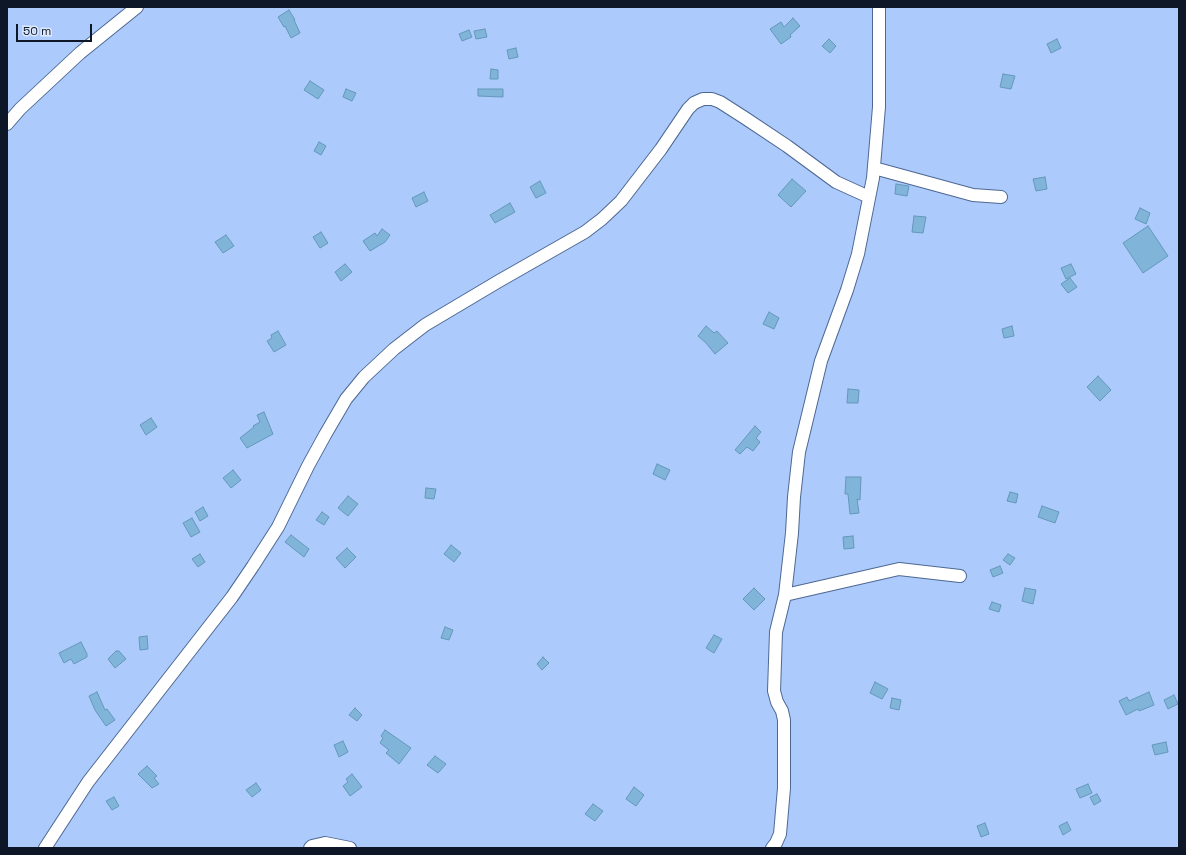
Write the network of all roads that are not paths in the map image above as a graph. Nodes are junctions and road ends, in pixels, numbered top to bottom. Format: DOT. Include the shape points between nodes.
graph roads {
  1 [pos="137,7"];
  2 [pos="879,7"];
  3 [pos="7,124"];
  4 [pos="874,168"];
  5 [pos="869,197"];
  6 [pos="1001,197"];
  7 [pos="960,576"];
  8 [pos="785,594"];
  9 [pos="45,848"];
  10 [pos="310,848"];
  11 [pos="350,848"];
  12 [pos="772,848"];
  1 -- 3 [label="street" via="80,53"];
  2 -- 4 [label="street" via="878,107"];
  4 -- 5 [label="street"];
  4 -- 6 [label="street" via="973,195"];
  5 -- 8 [label="street" via="858,254 821,361 799,452"];
  5 -- 9 [label="street" via="836,182 720,102 703,99 694,103 621,201 602,219 585,232 425,325 364,377 346,399 308,466 278,527 253,566 88,782"];
  7 -- 8 [label="street" via="899,569"];
  8 -- 12 [label="street" via="776,632 774,675 774,691 784,720 784,788 780,834"];
  10 -- 11 [label="street" via="325,843"];
}
